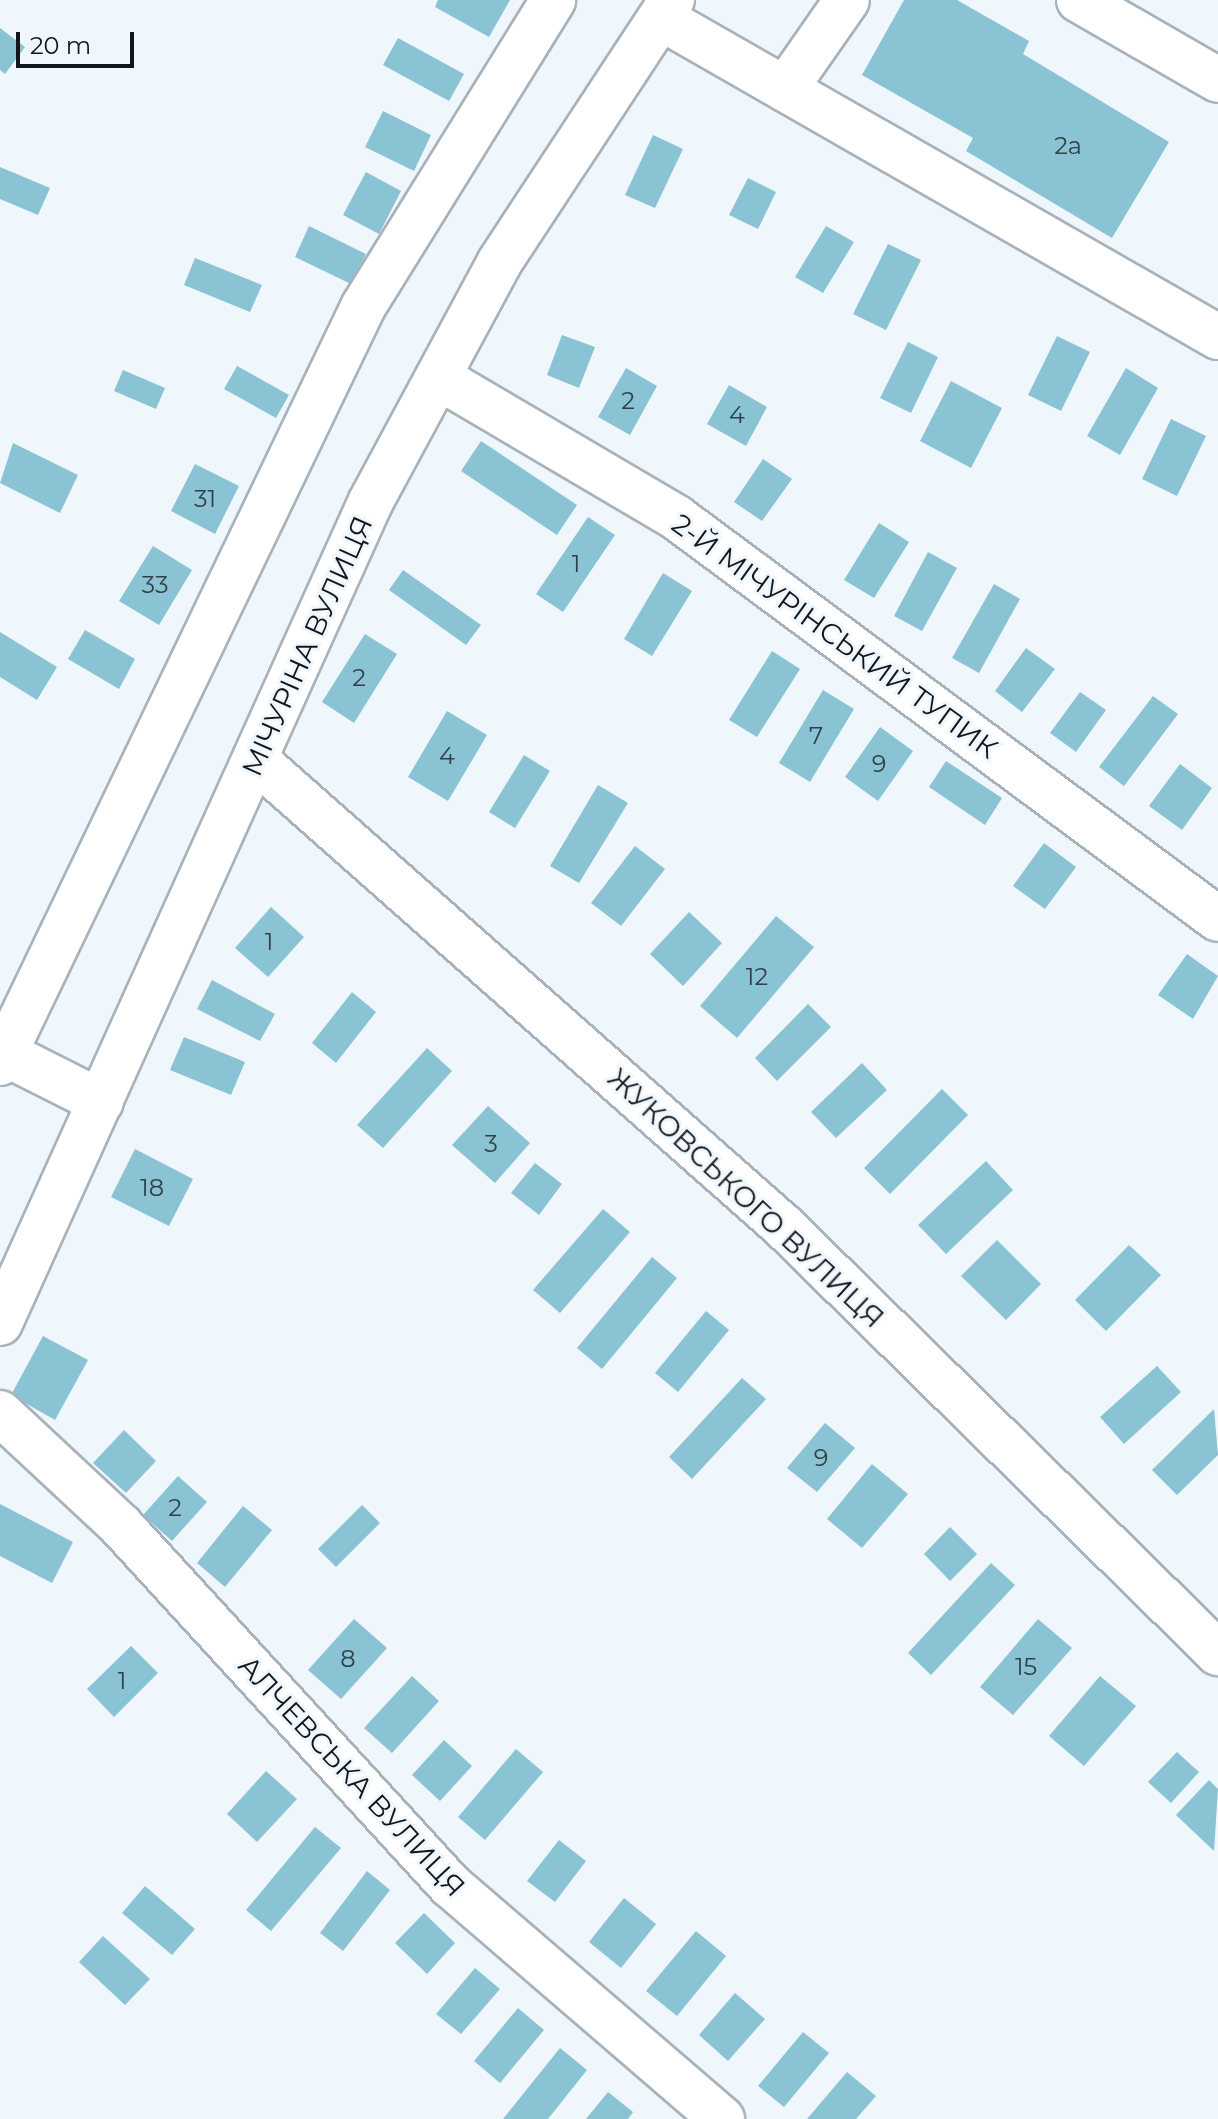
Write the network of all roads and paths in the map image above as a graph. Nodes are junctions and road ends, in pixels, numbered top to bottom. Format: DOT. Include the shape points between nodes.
graph roads {
  1 [pos="553,0"];
  2 [pos="847,0"];
  3 [pos="1079,0"];
  4 [pos="667,9"];
  5 [pos="1218,80"];
  6 [pos="785,89"];
  7 [pos="1218,337"];
  8 [pos="438,377"];
  9 [pos="257,761"];
  10 [pos="1218,919"];
  11 [pos="1,1056"];
  12 [pos="101,1102"];
  13 [pos="0,1323"];
  14 [pos="0,1413"];
  15 [pos="1218,1653"];
  16 [pos="722,2119"];
  1 -- 11 [label="street" via="363,307"];
  2 -- 6 [label="street"];
  3 -- 5 [label="street"];
  4 -- 6 [label="street"];
  4 -- 8 [label="street, МІЧУРІНА ВУЛИЦЯ" via="499,263"];
  6 -- 7 [label="street"];
  8 -- 9 [label="street, МІЧУРІНА ВУЛИЦЯ" via="370,503"];
  8 -- 10 [label="street, 2-Й МІЧУРІНСЬКИЙ ТУПИК" via="677,518"];
  9 -- 12 [label="street, МІЧУРІНА ВУЛИЦЯ"];
  9 -- 15 [label="street, ЖУКОВСЬКОГО ВУЛИЦЯ" via="783,1226"];
  11 -- 12 [label="street"];
  12 -- 13 [label="street, МІЧУРІНА ВУЛИЦЯ"];
  14 -- 16 [label="street, АЛЧЕВСЬКА ВУЛИЦЯ" via="121,1526 450,1885"];
}
